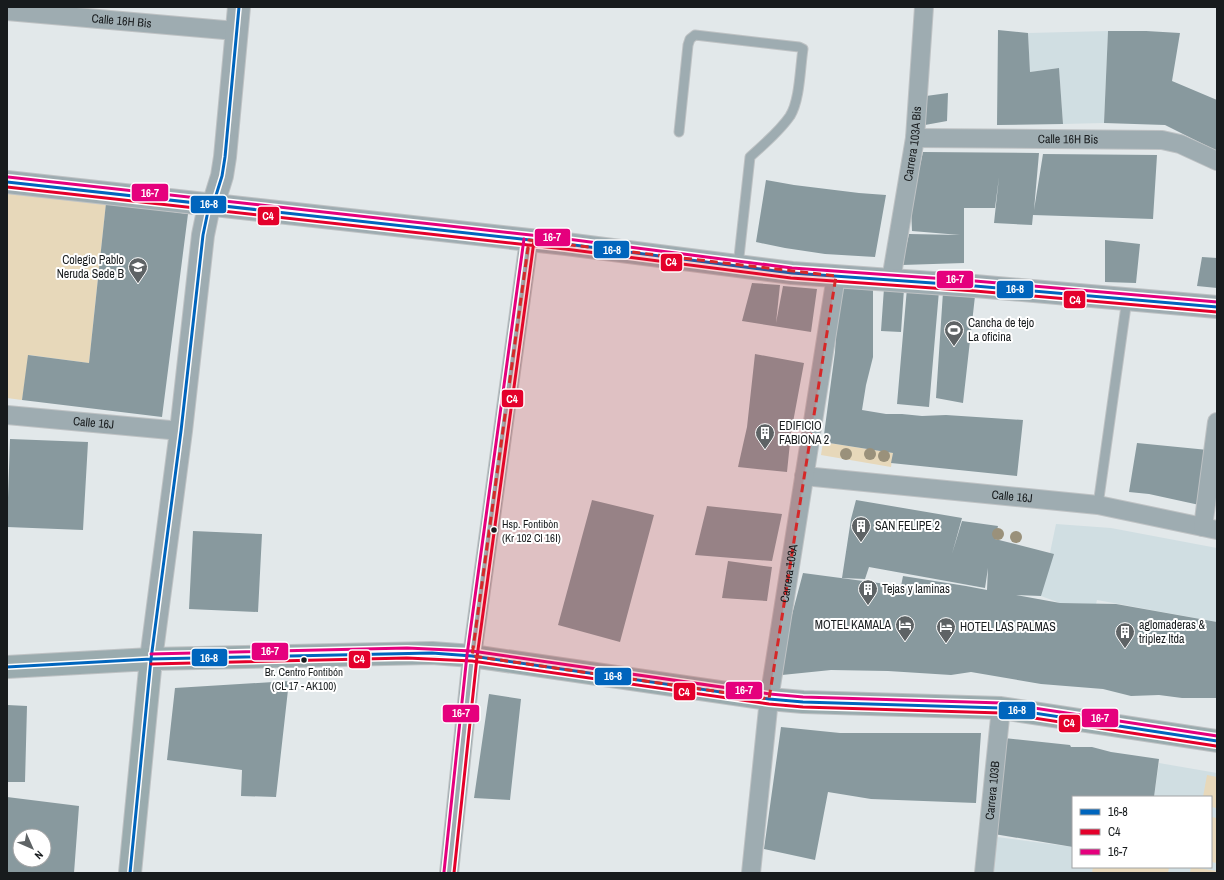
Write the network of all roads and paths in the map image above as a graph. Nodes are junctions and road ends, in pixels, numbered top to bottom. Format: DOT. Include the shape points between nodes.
graph roads {
  1 [pos="239,7"];
  2 [pos="924,7"];
  3 [pos="7,11"];
  4 [pos="236,32"];
  5 [pos="679,132"];
  6 [pos="915,138"];
  7 [pos="1217,161"];
  8 [pos="7,182"];
  9 [pos="214,205"];
  10 [pos="529,240"];
  11 [pos="738,266"];
  12 [pos="836,276"];
  13 [pos="891,280"];
  14 [pos="1127,299"];
  15 [pos="1217,307"];
  16 [pos="7,415"];
  17 [pos="1217,422"];
  18 [pos="181,431"];
  19 [pos="804,476"];
  20 [pos="1098,505"];
  21 [pos="1210,529"];
  22 [pos="472,656"];
  23 [pos="151,659"];
  24 [pos="7,667"];
  25 [pos="769,699"];
  26 [pos="1001,708"];
  27 [pos="1217,741"];
  28 [pos="130,873"];
  29 [pos="449,873"];
  30 [pos="751,873"];
  31 [pos="984,873"];
  1 -- 4 [label="street"];
  2 -- 6 [label="street, Carrera 103A Bis"];
  3 -- 4 [label="street, Calle 16H Bis"];
  4 -- 9 [label="street" via="225,157"];
  5 -- 11 [label="lane" via="688,45 695,35 803,49 796,99 790,115 772,137 750,157"];
  6 -- 7 [label="street, Calle 16H Bis" via="1162,140 1180,144"];
  6 -- 13 [label="street, Carrera 103A Bis"];
  8 -- 9 [label="street"];
  9 -- 10 [label="street"];
  9 -- 18 [label="street" via="208,211 203,235"];
  10 -- 11 [label="street"];
  10 -- 22 [label="street"];
  11 -- 12 [label="street"];
  12 -- 13 [label="street"];
  12 -- 19 [label="street, Carrera 103A"];
  13 -- 14 [label="street"];
  14 -- 15 [label="street"];
  14 -- 20 [label="lane"];
  16 -- 18 [label="street, Calle 16J"];
  17 -- 21 [label="street"];
  18 -- 23 [label="street"];
  19 -- 20 [label="street, Calle 16J"];
  19 -- 25 [label="street, Carrera 103A"];
  20 -- 21 [label="street, Calle 16J"];
  22 -- 23 [label="main road" via="407,653"];
  22 -- 25 [label="main road"];
  22 -- 29 [label="street"];
  23 -- 24 [label="main road"];
  23 -- 28 [label="main road"];
  25 -- 26 [label="main road"];
  25 -- 30 [label="street, Carrera 103A"];
  26 -- 27 [label="main road"];
  26 -- 31 [label="street, Carrera 103B"];
}
